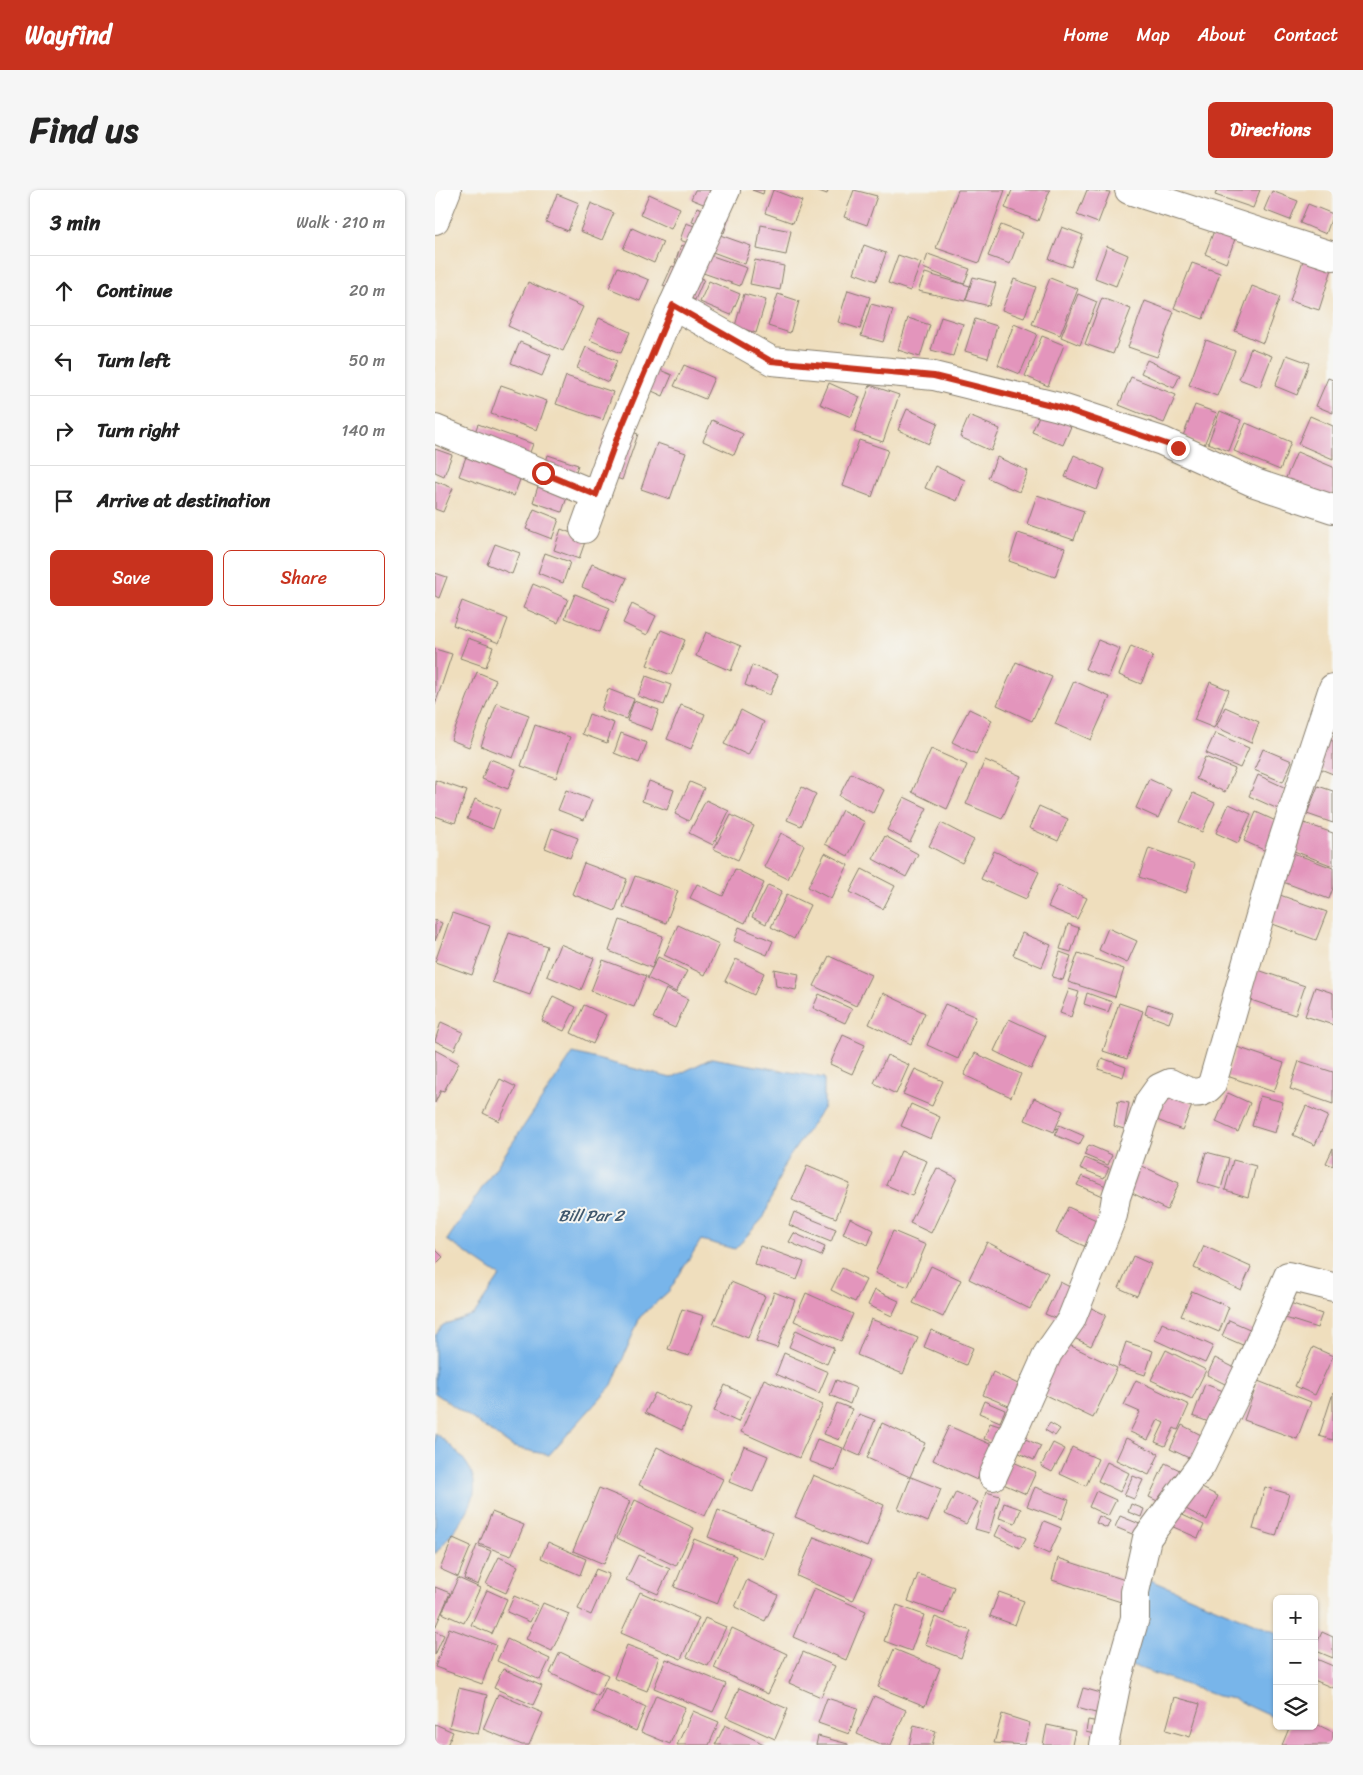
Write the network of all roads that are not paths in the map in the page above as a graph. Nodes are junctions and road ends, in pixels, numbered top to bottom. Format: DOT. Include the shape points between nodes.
graph roads {
  1 [pos="447,190"];
  2 [pos="726,190"];
  3 [pos="1129,190"];
  4 [pos="435,220"];
  5 [pos="1333,256"];
  6 [pos="673,305"];
  7 [pos="435,429"];
  8 [pos="596,495"];
  9 [pos="1333,509"];
  10 [pos="583,529"];
  11 [pos="1333,688"];
  12 [pos="1333,1288"];
  13 [pos="993,1476"];
  14 [pos="1104,1745"];
  1 -- 4 [label="street"];
  2 -- 6 [label="street"];
  3 -- 5 [label="street"];
  6 -- 8 [label="street"];
  6 -- 9 [label="street" via="771,361 934,376 1059,407 1162,442 1255,483"];
  7 -- 8 [label="street"];
  8 -- 10 [label="street"];
  11 -- 13 [label="street" via="1274,867 1212,1084 1206,1092 1197,1094 1170,1083 1159,1088 1149,1102 1116,1197 1113,1215 1071,1320 1048,1353"];
  12 -- 14 [label="street" via="1288,1276 1247,1372 1202,1464 1147,1538 1135,1592 1135,1618 1117,1680"];
}
